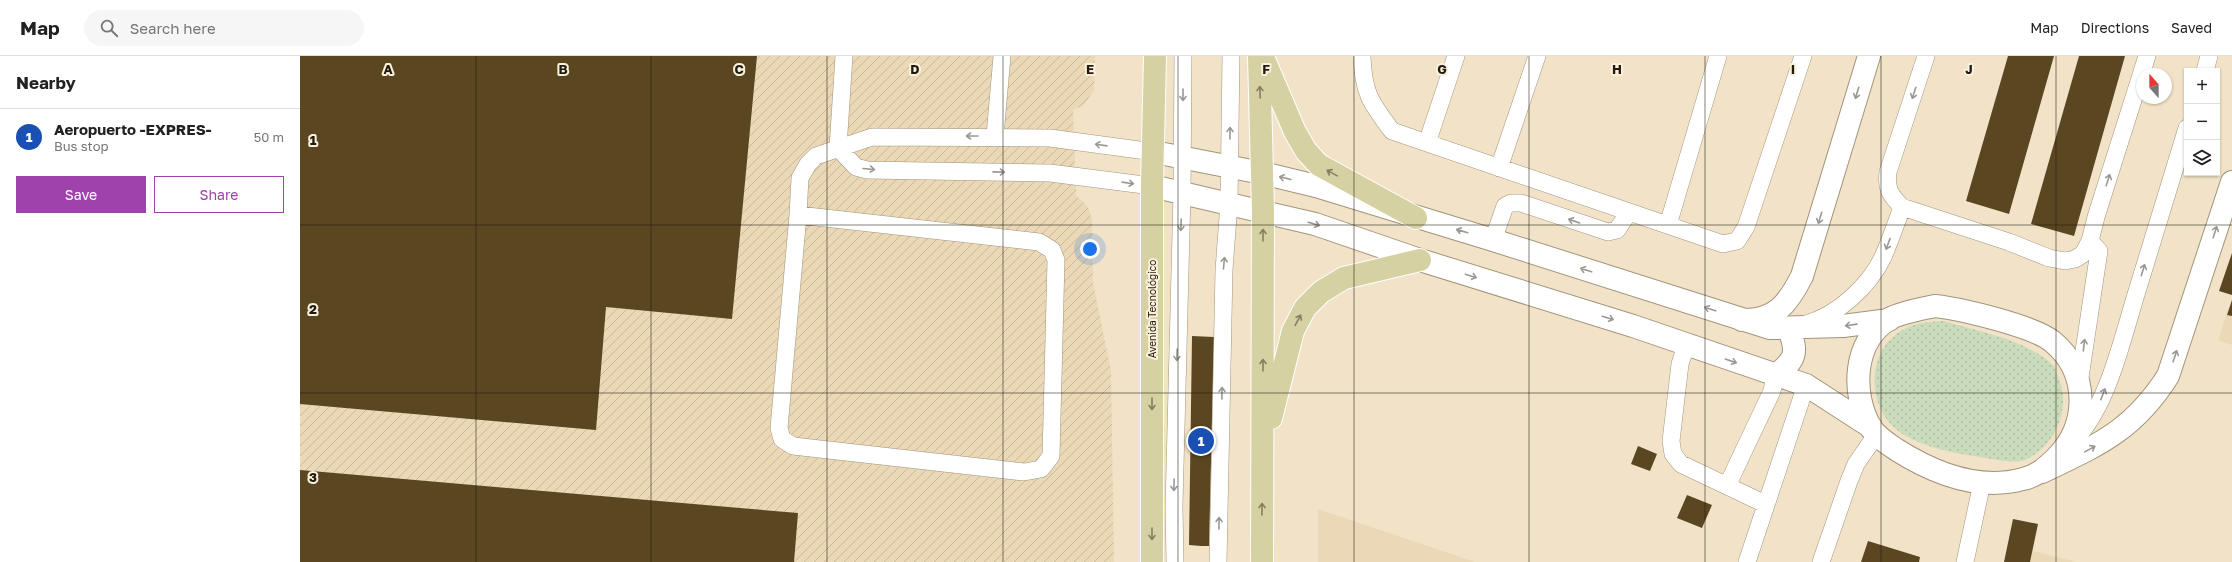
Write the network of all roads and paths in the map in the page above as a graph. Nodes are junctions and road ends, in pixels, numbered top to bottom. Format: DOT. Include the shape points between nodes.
graph roads {
  1 [pos="844,56"];
  2 [pos="1002,56"];
  3 [pos="1155,56"];
  4 [pos="1183,56"];
  5 [pos="1231,56"];
  6 [pos="1259,56"];
  7 [pos="1263,56"];
  8 [pos="1362,56"];
  9 [pos="1456,56"];
  10 [pos="1537,56"];
  11 [pos="1718,56"];
  12 [pos="1803,56"];
  13 [pos="1869,56"];
  14 [pos="1926,56"];
  15 [pos="2148,56"];
  16 [pos="2209,56"];
  17 [pos="2206,68"];
  18 [pos="995,136"];
  19 [pos="2184,138"];
  20 [pos="1427,143"];
  21 [pos="838,148"];
  22 [pos="1154,152"];
  23 [pos="1182,157"];
  24 [pos="1230,166"];
  25 [pos="1498,168"];
  26 [pos="1262,173"];
  27 [pos="2232,182"];
  28 [pos="1152,186"];
  29 [pos="1182,193"];
  30 [pos="1229,203"];
  31 [pos="1902,208"];
  32 [pos="1263,211"];
  33 [pos="1629,212"];
  34 [pos="798,215"];
  35 [pos="1416,218"];
  36 [pos="1668,225"];
  37 [pos="1493,240"];
  38 [pos="2090,241"];
  39 [pos="1420,260"];
  40 [pos="1742,320"];
  41 [pos="1889,320"];
  42 [pos="1789,329"];
  43 [pos="1686,345"];
  44 [pos="1775,376"];
  45 [pos="2079,384"];
  46 [pos="1806,385"];
  47 [pos="1874,431"];
  48 [pos="2066,448"];
  49 [pos="1263,452"];
  50 [pos="2042,472"];
  51 [pos="1982,483"];
  52 [pos="1727,486"];
  53 [pos="1766,504"];
  54 [pos="1152,562"];
  55 [pos="1175,562"];
  56 [pos="1218,562"];
  57 [pos="1262,562"];
  58 [pos="1747,562"];
  59 [pos="1821,562"];
  60 [pos="1965,562"];
  1 -- 21 [label="lane"];
  2 -- 18 [label="lane"];
  3 -- 22 [label="main road, Avenida Tecnológico"];
  4 -- 23 [label="lane, one-way"];
  24 -- 5 [label="lane, one-way"];
  26 -- 6 [label="main road, one-way"];
  35 -- 7 [label="main road, one-way" via="1319,165 1295,132"];
  8 -- 20 [label="lane" via="1362,73 1370,101 1392,131"];
  9 -- 20 [label="lane"];
  10 -- 25 [label="lane"];
  11 -- 36 [label="lane"];
  12 -- 36 [label="lane" via="1746,227 1737,241 1723,244"];
  13 -- 40 [label="street, one-way" via="1802,276 1793,295 1768,316 1758,320"];
  14 -- 31 [label="lane, one-way" via="1888,172 1887,187 1890,196"];
  38 -- 15 [label="lane, one-way"];
  16 -- 17 [label="lane"];
  18 -- 21 [label="lane, one-way" via="872,137"];
  22 -- 18 [label="lane, one-way" via="1050,138"];
  48 -- 19 [label="lane, one-way" via="2084,432 2096,413 2114,364"];
  20 -- 25 [label="lane"];
  21 -- 28 [label="lane, one-way" via="856,167 867,170 1050,173"];
  21 -- 34 [label="lane" via="816,156 808,164 800,178"];
  22 -- 23 [label="street"];
  22 -- 28 [label="main road, Avenida Tecnológico"];
  23 -- 24 [label="street"];
  23 -- 29 [label="lane"];
  24 -- 26 [label="street"];
  24 -- 30 [label="lane"];
  25 -- 33 [label="lane"];
  26 -- 32 [label="main road"];
  35 -- 26 [label="street, one-way" via="1316,186"];
  50 -- 27 [label="street, one-way" via="2110,438 2155,397 2168,376"];
  28 -- 29 [label="street"];
  28 -- 54 [label="main road, Avenida Tecnológico, one-way"];
  29 -- 30 [label="street"];
  29 -- 55 [label="lane, one-way" via="1174,498"];
  30 -- 32 [label="street"];
  56 -- 30 [label="lane, one-way" via="1224,270"];
  31 -- 38 [label="lane" via="2009,242 2049,258 2065,261 2083,254"];
  31 -- 42 [label="lane, one-way" via="1883,258 1862,288 1819,321"];
  32 -- 39 [label="street, one-way" via="1315,224"];
  49 -- 32 [label="main road, one-way"];
  33 -- 36 [label="lane"];
  33 -- 37 [label="lane, one-way" via="1617,230 1608,232 1521,202 1511,203 1505,206"];
  34 -- 34 [label="lane" via="779,428 782,439 793,446 801,447 1024,472 1041,469 1051,456 1057,303 1056,260 1052,250 1039,242"];
  37 -- 35 [label="street, one-way"];
  40 -- 37 [label="street, one-way"];
  45 -- 38 [label="lane, one-way" via="2099,251"];
  39 -- 43 [label="street, one-way"];
  49 -- 39 [label="main road, one-way" via="1293,331 1305,308 1320,292 1344,278"];
  40 -- 42 [label="street" via="1770,328"];
  41 -- 42 [label="street, one-way"];
  41 -- 45 [label="street" via="1935,306 1951,308 2034,332 2051,340 2066,354"];
  41 -- 47 [label="street" via="1870,338 1860,358 1858,382 1863,406"];
  42 -- 44 [label="street" via="1795,355 1790,364"];
  43 -- 44 [label="street, one-way"];
  43 -- 52 [label="lane" via="1680,364 1671,441 1673,454 1681,464"];
  44 -- 46 [label="street"];
  44 -- 52 [label="lane" via="1772,391"];
  45 -- 48 [label="street" via="2080,413 2076,430"];
  46 -- 47 [label="street"];
  46 -- 53 [label="lane"];
  47 -- 51 [label="street" via="1909,457 1936,471"];
  47 -- 59 [label="lane" via="1856,464"];
  48 -- 50 [label="street"];
  57 -- 49 [label="main road, one-way"];
  50 -- 51 [label="street" via="2011,483"];
  51 -- 60 [label="lane"];
  52 -- 53 [label="lane"];
  53 -- 58 [label="lane"];
}
